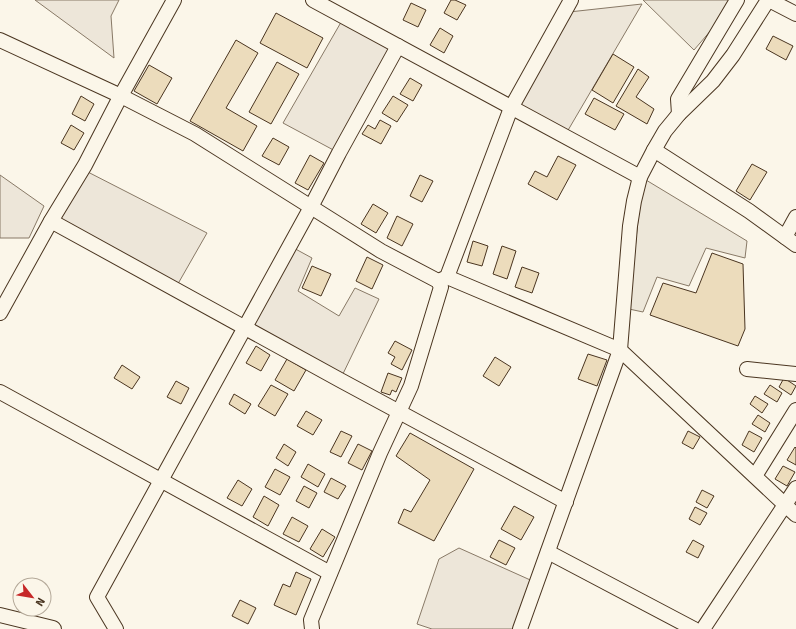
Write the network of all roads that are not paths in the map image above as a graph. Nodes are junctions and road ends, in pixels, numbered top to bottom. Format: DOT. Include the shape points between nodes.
graph roads {
  1 [pos="174,0"];
  2 [pos="313,0"];
  3 [pos="571,0"];
  4 [pos="737,0"];
  5 [pos="768,0"];
  6 [pos="796,14"];
  7 [pos="0,40"];
  8 [pos="398,46"];
  9 [pos="120,96"];
  10 [pos="511,108"];
  11 [pos="679,114"];
  12 [pos="654,150"];
  13 [pos="640,177"];
  14 [pos="311,207"];
  15 [pos="796,217"];
  16 [pos="51,221"];
  17 [pos="790,241"];
  18 [pos="443,279"];
  19 [pos="0,313"];
  20 [pos="245,328"];
  21 [pos="620,350"];
  22 [pos="747,369"];
  23 [pos="796,374"];
  24 [pos="0,392"];
  25 [pos="796,410"];
  26 [pos="399,412"];
  27 [pos="755,476"];
  28 [pos="160,480"];
  29 [pos="796,488"];
  30 [pos="566,502"];
  31 [pos="785,504"];
  32 [pos="796,515"];
  33 [pos="548,552"];
  34 [pos="330,573"];
  35 [pos="0,615"];
  36 [pos="309,626"];
  37 [pos="54,629"];
  38 [pos="116,629"];
  39 [pos="520,629"];
  40 [pos="694,629"];
  41 [pos="703,629"];
  1 -- 9 [label="street"];
  2 -- 8 [label="street"];
  3 -- 10 [label="street"];
  4 -- 11 [label="street" via="678,99"];
  5 -- 6 [label="street"];
  5 -- 11 [label="street" via="717,76"];
  7 -- 9 [label="street"];
  8 -- 10 [label="street"];
  8 -- 14 [label="street"];
  9 -- 14 [label="street" via="195,134"];
  9 -- 16 [label="street"];
  10 -- 13 [label="street"];
  10 -- 18 [label="street"];
  11 -- 12 [label="street"];
  12 -- 13 [label="street"];
  12 -- 17 [label="street" via="749,211"];
  13 -- 21 [label="street" via="630,226"];
  14 -- 18 [label="street" via="382,251"];
  14 -- 20 [label="street"];
  15 -- 17 [label="street"];
  16 -- 19 [label="street"];
  16 -- 20 [label="street"];
  18 -- 21 [label="street"];
  18 -- 26 [label="street" via="411,386"];
  20 -- 26 [label="street"];
  20 -- 28 [label="street"];
  21 -- 27 [label="street"];
  21 -- 30 [label="street"];
  22 -- 23 [label="street"];
  24 -- 28 [label="street"];
  25 -- 27 [label="street"];
  26 -- 30 [label="street"];
  26 -- 34 [label="street"];
  27 -- 31 [label="street"];
  28 -- 34 [label="street"];
  28 -- 38 [label="street" via="97,597"];
  29 -- 31 [label="street"];
  30 -- 33 [label="street"];
  31 -- 32 [label="street"];
  31 -- 41 [label="street"];
  33 -- 39 [label="street"];
  33 -- 40 [label="street"];
  34 -- 36 [label="street"];
  35 -- 37 [label="street"];
}
